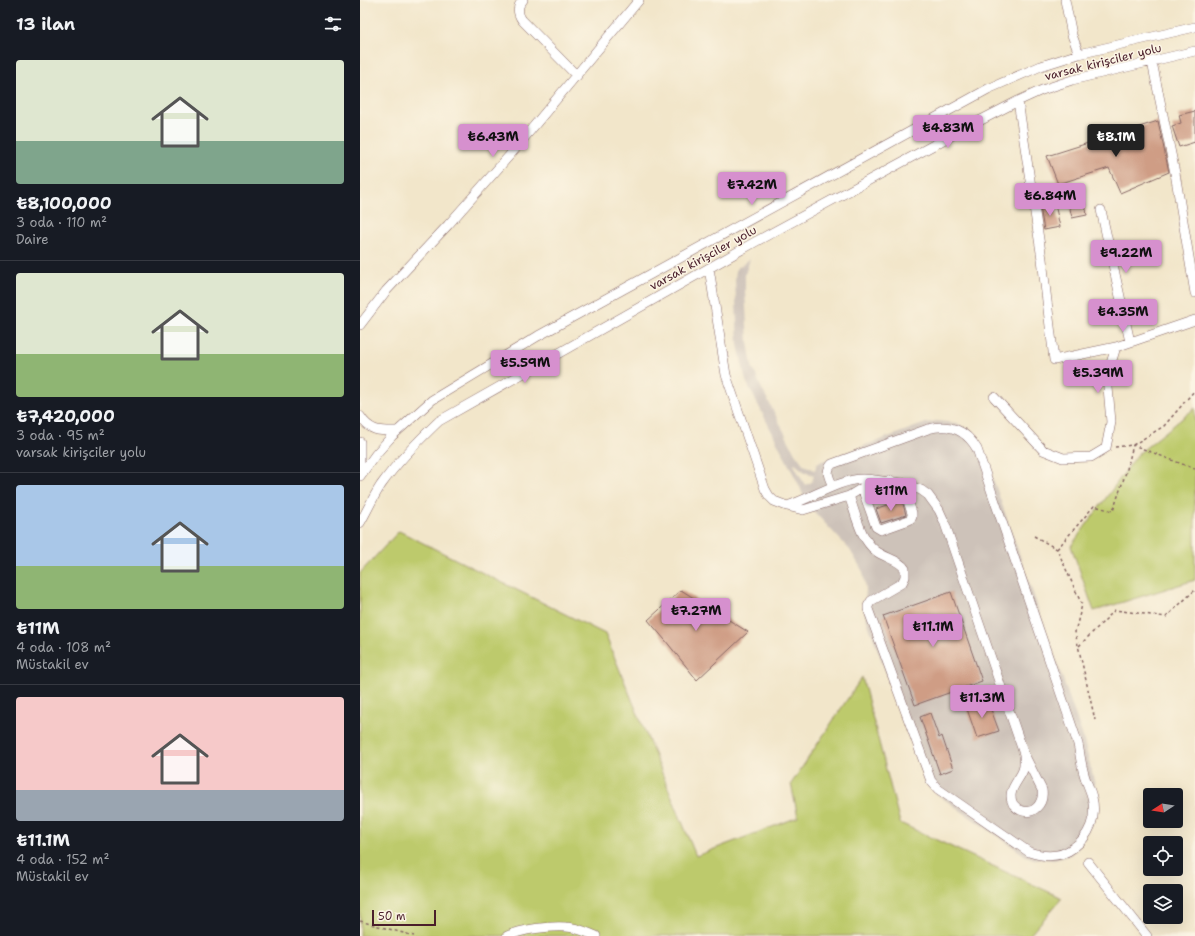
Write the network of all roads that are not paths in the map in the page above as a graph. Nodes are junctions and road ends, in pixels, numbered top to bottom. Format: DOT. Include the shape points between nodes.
graph roads {
  1 [pos="523,0"];
  2 [pos="639,0"];
  3 [pos="1065,0"];
  4 [pos="1195,27"];
  5 [pos="1195,51"];
  6 [pos="1080,54"];
  7 [pos="1152,62"];
  8 [pos="577,76"];
  9 [pos="1018,101"];
  10 [pos="1101,210"];
  11 [pos="709,268"];
  12 [pos="1195,293"];
  13 [pos="1195,320"];
  14 [pos="360,325"];
  15 [pos="1130,342"];
  16 [pos="1116,347"];
  17 [pos="994,398"];
  18 [pos="360,416"];
  19 [pos="397,431"];
  20 [pos="360,442"];
  21 [pos="360,468"];
  22 [pos="360,476"];
  23 [pos="887,482"];
  24 [pos="902,483"];
  25 [pos="833,486"];
  26 [pos="862,488"];
  27 [pos="849,496"];
  28 [pos="787,506"];
  29 [pos="360,523"];
  30 [pos="1024,754"];
  31 [pos="1088,862"];
  32 [pos="507,936"];
  33 [pos="596,936"];
  34 [pos="1147,936"];
  1 -- 8 [label="street" via="518,9 522,20"];
  2 -- 8 [label="street"];
  3 -- 6 [label="street" via="1072,35"];
  4 -- 6 [label="street, varsak kirişciler yolu"];
  5 -- 7 [label="street, varsak kirişciler yolu"];
  6 -- 19 [label="street, varsak kirişciler yolu" via="1041,66 988,89 538,336 432,400"];
  7 -- 9 [label="street, varsak kirişciler yolu" via="1072,80"];
  7 -- 12 [label="street" via="1175,173"];
  8 -- 14 [label="street" via="454,219 386,291"];
  9 -- 11 [label="street, varsak kirişciler yolu"];
  9 -- 16 [label="street" via="1042,259 1054,360"];
  10 -- 15 [label="street"];
  11 -- 28 [label="street" via="726,375 765,489 774,501"];
  11 -- 29 [label="street, varsak kirişciler yolu" via="439,421 395,467"];
  13 -- 15 [label="street"];
  15 -- 16 [label="street"];
  16 -- 17 [label="street" via="1107,376 1111,422 1106,448 1091,457 1064,458 1043,450"];
  18 -- 19 [label="street" via="370,428"];
  19 -- 22 [label="street, varsak kirişciler yolu"];
  20 -- 21 [label="street"];
  23 -- 24 [label="street"];
  23 -- 25 [label="street" via="863,479"];
  23 -- 26 [label="street"];
  24 -- 26 [label="street" via="912,517 881,530 876,527"];
  24 -- 30 [label="street" via="921,490 939,510"];
  25 -- 27 [label="street" via="828,475 832,464 928,429 952,427 973,442 1078,744 1084,774 1092,796 1094,813 1090,828 1081,841 1070,850 1050,856 1029,852 938,789 931,781 868,609 871,601 902,583 905,569 900,563 876,551 867,541"];
  25 -- 28 [label="street"];
  26 -- 27 [label="street"];
  27 -- 28 [label="street" via="808,509"];
  30 -- 30 [label="street" via="1043,796 1037,808 1026,811 1017,808 1011,795 1024,768"];
  31 -- 34 [label="street"];
  32 -- 33 [label="street" via="519,932 566,927"];
}
